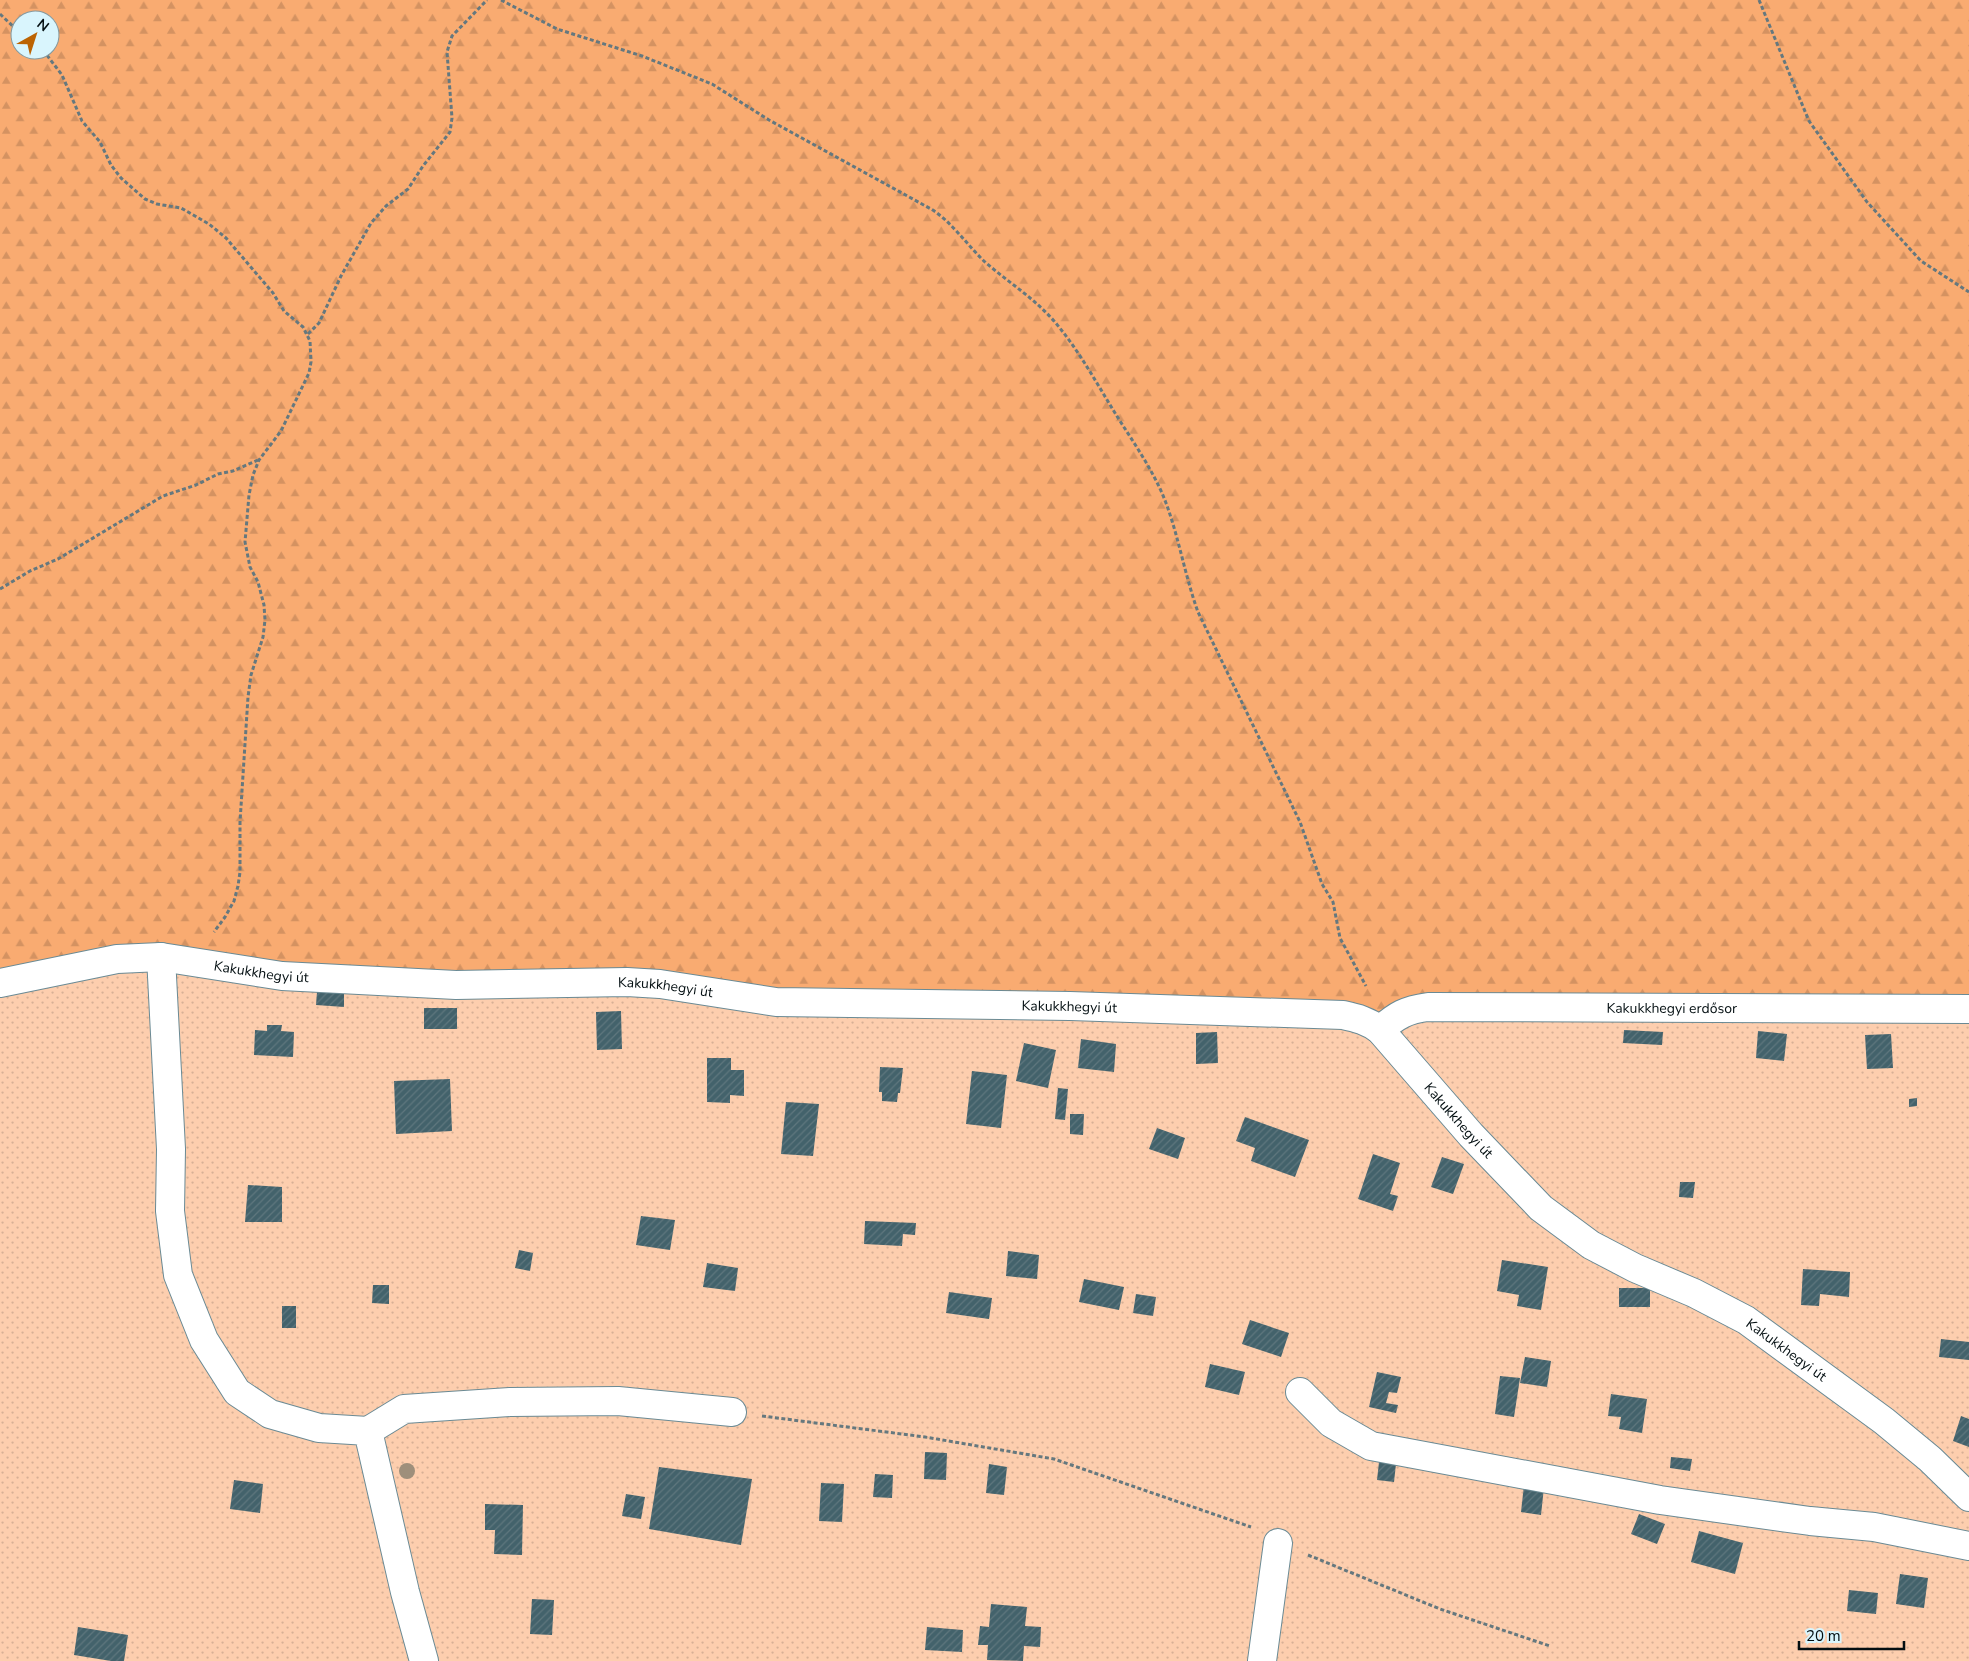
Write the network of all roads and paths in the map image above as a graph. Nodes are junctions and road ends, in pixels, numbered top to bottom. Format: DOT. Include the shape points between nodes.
graph roads {
  1 [pos="487,0"];
  2 [pos="501,0"];
  3 [pos="1759,0"];
  4 [pos="0,14"];
  5 [pos="10,24"];
  6 [pos="51,60"];
  7 [pos="1969,292"];
  8 [pos="308,334"];
  9 [pos="259,460"];
  10 [pos="0,589"];
  11 [pos="161,957"];
  12 [pos="192,961"];
  13 [pos="0,983"];
  14 [pos="1969,1009"];
  15 [pos="1380,1030"];
  16 [pos="1300,1392"];
  17 [pos="732,1412"];
  18 [pos="368,1430"];
  19 [pos="1969,1497"];
  20 [pos="1278,1543"];
  21 [pos="1969,1546"];
  22 [pos="1550,1646"];
  23 [pos="424,1661"];
  24 [pos="1262,1661"];
  1 -- 8 [label="path" via="452,36 447,52 452,118 450,132 408,190 386,206 371,223 319,323"];
  2 -- 15 [label="path" via="557,28 642,56 712,84 770,120 931,209 972,250 1055,322 1143,458 1165,501 1198,612 1300,822 1322,884 1333,902 1340,938 1370,993"];
  3 -- 7 [label="path" via="1809,122 1867,202 1921,262"];
  4 -- 5 [label="path"];
  6 -- 8 [label="path" via="62,75 82,121 100,142 111,165 128,184 145,199 181,208 226,238 284,311"];
  8 -- 9 [label="path" via="312,350 309,373 280,431"];
  9 -- 10 [label="path" via="163,496 58,559"];
  9 -- 12 [label="path" via="249,495 245,542 264,605 265,620 263,637 250,675 240,822 240,872 234,901"];
  11 -- 12 [label="street, Kakukkhegyi út"];
  11 -- 13 [label="street, Kakukkhegyi út" via="117,959"];
  11 -- 18 [label="street" via="171,1149 170,1211 178,1275 204,1340 237,1392 270,1414 319,1428"];
  12 -- 15 [label="street, Kakukkhegyi út" via="282,976 456,985 660,984 776,1002 1070,1006 1343,1015 1369,1022"];
  14 -- 15 [label="street, Kakukkhegyi erdősor" via="1428,1007 1395,1017"];
  15 -- 19 [label="street, Kakukkhegyi út" via="1541,1208 1591,1245 1746,1320 1884,1422 1930,1459"];
  16 -- 21 [label="street" via="1331,1423 1371,1446 1660,1500 1874,1527"];
  17 -- 18 [label="street" via="618,1401 510,1402 404,1409"];
  17 -- 20 [label="path" via="925,1437 1054,1459 1247,1525"];
  18 -- 23 [label="street" via="404,1592"];
  20 -- 22 [label="path" via="1440,1608"];
  20 -- 24 [label="street"];
}
